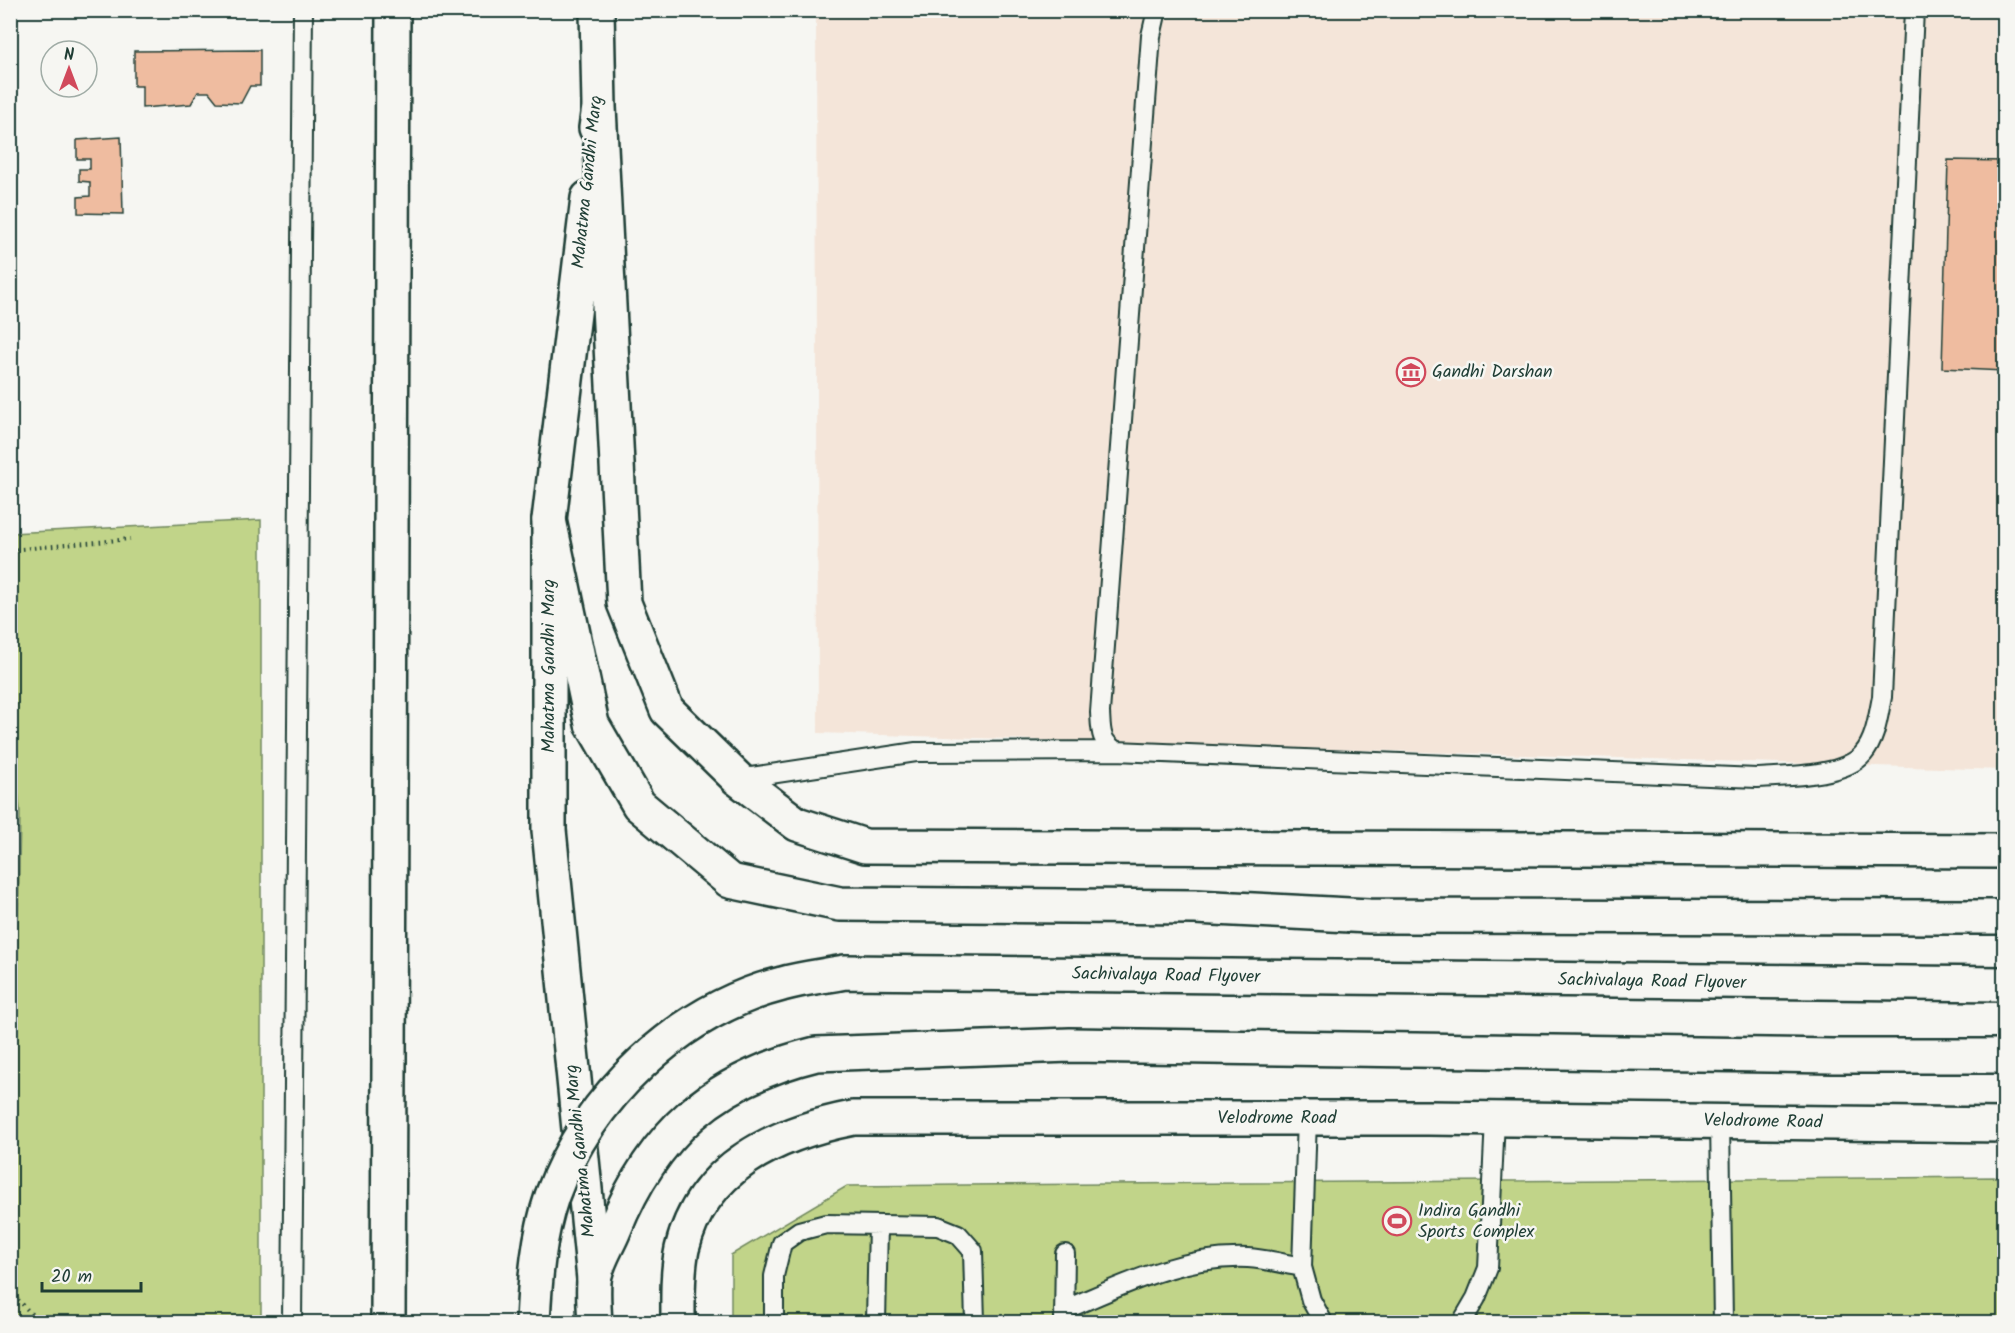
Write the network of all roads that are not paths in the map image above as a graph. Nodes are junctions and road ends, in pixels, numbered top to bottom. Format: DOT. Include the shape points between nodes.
graph roads {
  1 [pos="303,10"];
  2 [pos="393,10"];
  3 [pos="1157,10"];
  4 [pos="1914,10"];
  5 [pos="597,12"];
  6 [pos="599,107"];
  7 [pos="549,520"];
  8 [pos="1116,752"];
  9 [pos="738,779"];
  10 [pos="2004,852"];
  11 [pos="2004,917"];
  12 [pos="2004,984"];
  13 [pos="2004,1056"];
  14 [pos="1307,1118"];
  15 [pos="1495,1119"];
  16 [pos="1720,1121"];
  17 [pos="2004,1125"];
  18 [pos="878,1225"];
  19 [pos="1065,1254"];
  20 [pos="1302,1267"];
  21 [pos="594,1279"];
  22 [pos="1064,1316"];
  23 [pos="292,1323"];
  24 [pos="388,1323"];
  25 [pos="533,1323"];
  26 [pos="595,1323"];
  27 [pos="678,1323"];
  28 [pos="774,1323"];
  29 [pos="876,1323"];
  30 [pos="975,1323"];
  31 [pos="1323,1323"];
  32 [pos="1462,1323"];
  33 [pos="1722,1323"];
  1 -- 23 [label="lane"];
  2 -- 24 [label="main road"];
  3 -- 8 [label="lane" via="1151,36 1100,712 1101,737"];
  4 -- 8 [label="lane" via="1882,697 1874,734 1863,755 1827,773 1757,778"];
  5 -- 6 [label="main road, Mahatma Gandhi Marg"];
  6 -- 7 [label="main road, Mahatma Gandhi Marg"];
  6 -- 9 [label="main road" via="624,603 667,711"];
  7 -- 11 [label="main road" via="592,724 639,805 730,881 840,904 1195,907 1369,916"];
  7 -- 21 [label="main road, Mahatma Gandhi Marg" via="549,830"];
  8 -- 9 [label="lane" via="916,752"];
  9 -- 10 [label="main road" via="797,824 865,846"];
  12 -- 25 [label="main road, Sachivalaya Road Flyover, bridge" via="845,972 781,984 721,1007 666,1042 618,1086 580,1138 552,1196 536,1259"];
  13 -- 21 [label="main road" via="1070,1045 816,1054 777,1064 721,1093 684,1121 659,1147 621,1212"];
  14 -- 15 [label="main road, Velodrome Road"];
  14 -- 20 [label="lane"];
  14 -- 27 [label="main road, Velodrome Road" via="853,1118 810,1126 772,1141 741,1161 714,1186 682,1249"];
  15 -- 16 [label="main road, Velodrome Road"];
  15 -- 32 [label="lane" via="1488,1268"];
  16 -- 17 [label="main road, Velodrome Road"];
  16 -- 33 [label="lane"];
  18 -- 28 [label="lane" via="826,1224 799,1231 782,1243 774,1276"];
  18 -- 29 [label="lane"];
  18 -- 30 [label="lane" via="938,1226 958,1234 973,1251"];
  19 -- 22 [label="lane"];
  20 -- 22 [label="lane" via="1249,1258 1206,1259 1160,1270"];
  20 -- 31 [label="lane" via="1311,1300"];
  21 -- 26 [label="main road, Mahatma Gandhi Marg"];
}
